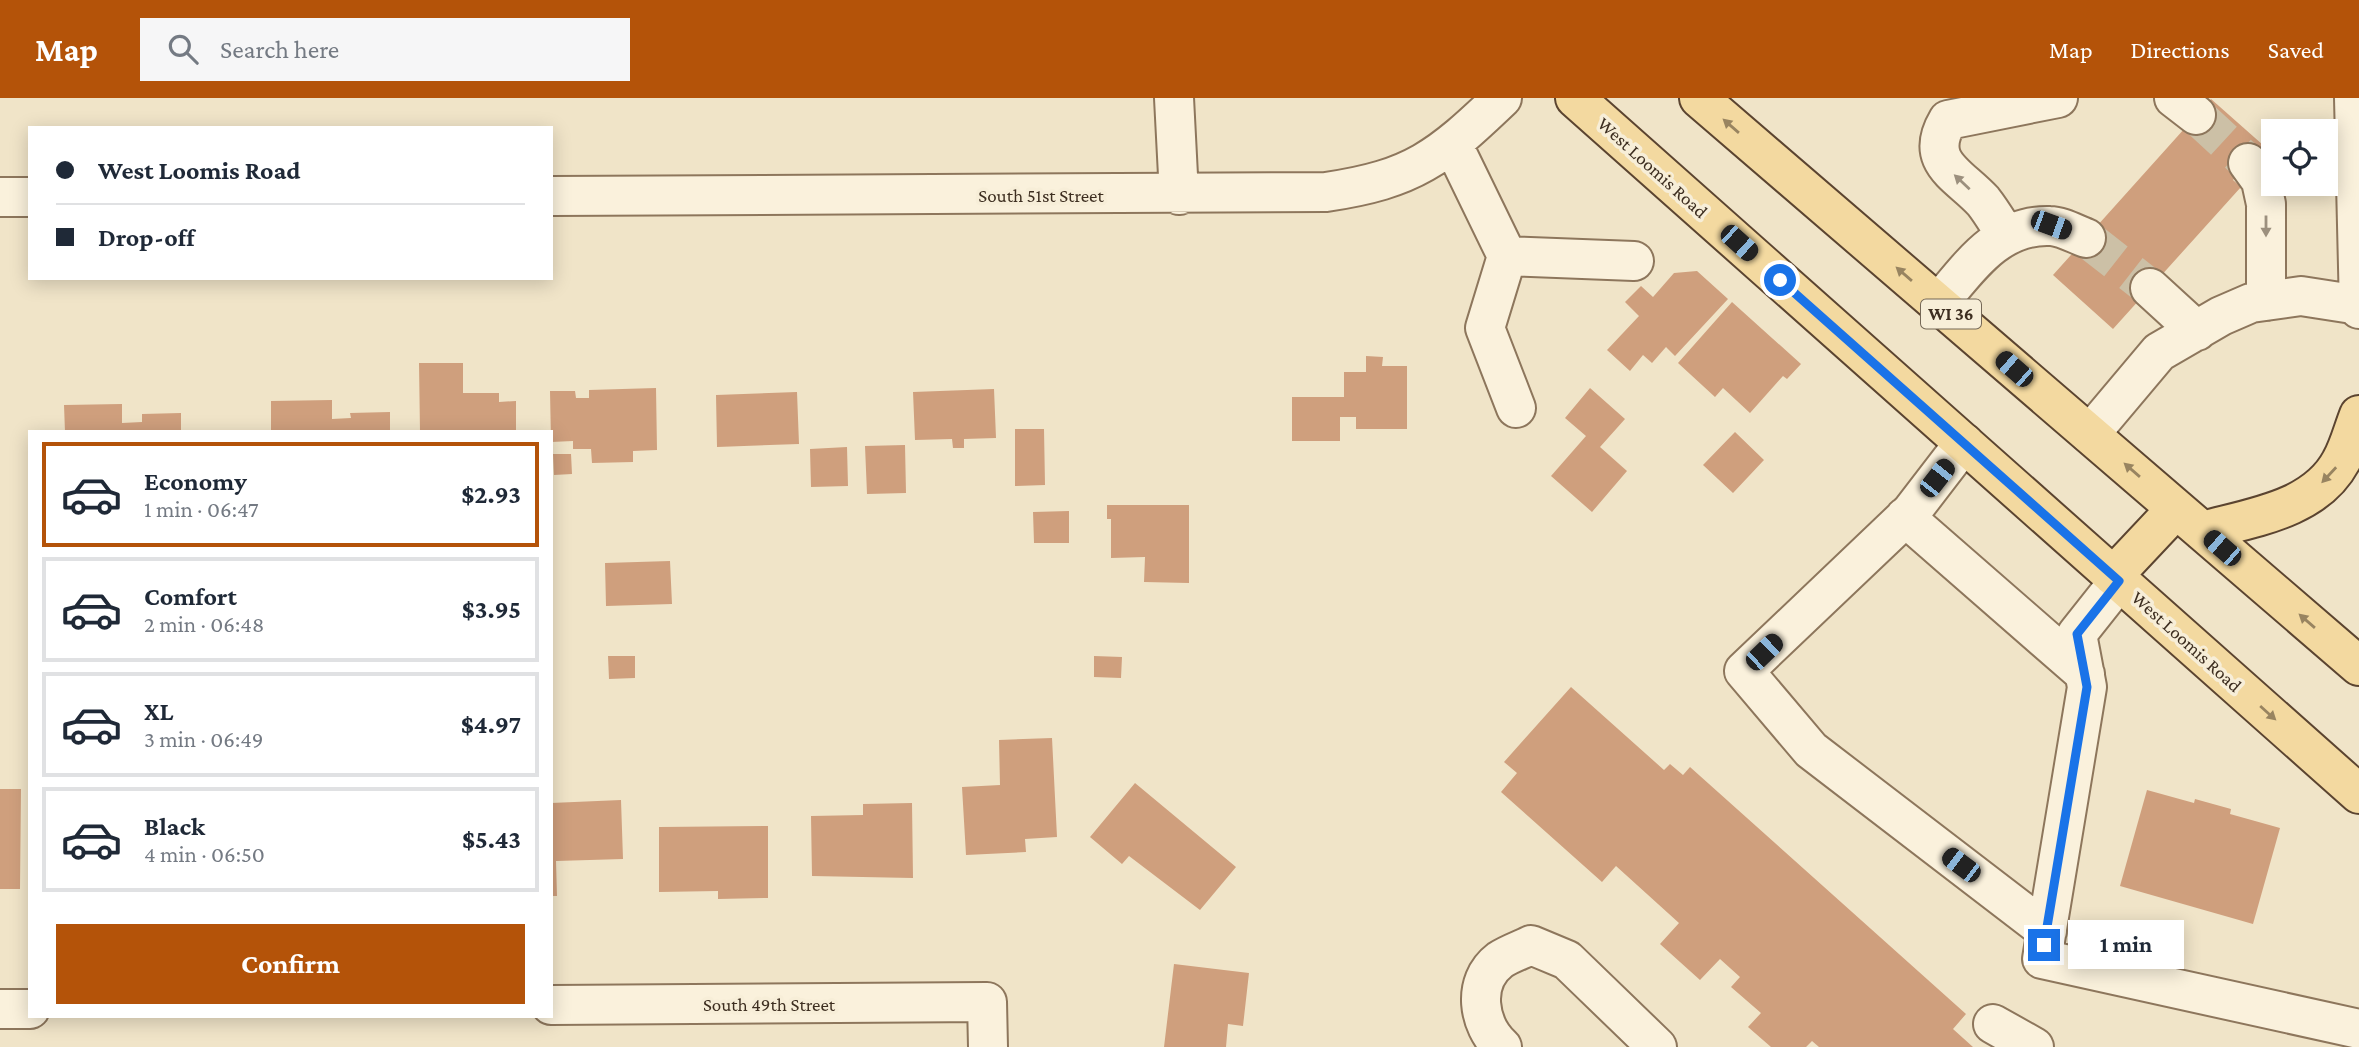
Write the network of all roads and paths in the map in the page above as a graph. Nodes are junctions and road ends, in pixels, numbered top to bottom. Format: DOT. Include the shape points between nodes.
graph roads {
  1 [pos="1174,98"];
  2 [pos="1502,98"];
  3 [pos="1575,98"];
  4 [pos="2059,98"];
  5 [pos="2354,98"];
  6 [pos="1702,99"];
  7 [pos="1453,145"];
  8 [pos="2248,163"];
  9 [pos="2357,188"];
  10 [pos="1179,195"];
  11 [pos="553,196"];
  12 [pos="0,197"];
  13 [pos="28,197"];
  14 [pos="2005,234"];
  15 [pos="2086,238"];
  16 [pos="1507,257"];
  17 [pos="1634,261"];
  18 [pos="2150,288"];
  19 [pos="2266,301"];
  20 [pos="1938,304"];
  21 [pos="2359,307"];
  22 [pos="2197,331"];
  23 [pos="1516,408"];
  24 [pos="2359,415"];
  25 [pos="2090,434"];
  26 [pos="1964,443"];
  27 [pos="1905,517"];
  28 [pos="2189,520"];
  29 [pos="2116,578"];
  30 [pos="2359,666"];
  31 [pos="2085,674"];
  32 [pos="2359,794"];
  33 [pos="2046,931"];
  34 [pos="553,1005"];
  35 [pos="0,1009"];
  36 [pos="28,1009"];
  37 [pos="1993,1024"];
  38 [pos="2359,1029"];
  39 [pos="988,1047"];
  40 [pos="1502,1047"];
  41 [pos="1657,1047"];
  42 [pos="2035,1047"];
  1 -- 10 [label="street"];
  2 -- 7 [label="street, South 51st Street"];
  3 -- 26 [label="main road, West Loomis Road"];
  14 -- 4 [label="street, one-way" via="1983,202 1949,170 1939,151 1939,135 1948,120"];
  5 -- 9 [label="street"];
  20 -- 6 [label="main road, WI 36, one-way"];
  7 -- 10 [label="street, South 51st Street" via="1422,165 1363,186"];
  7 -- 16 [label="street"];
  8 -- 19 [label="street, one-way" via="2261,181 2266,204"];
  9 -- 21 [label="street"];
  10 -- 11 [label="street, South 51st Street"];
  12 -- 13 [label="street"];
  14 -- 15 [label="street" via="2051,225"];
  14 -- 20 [label="street"];
  16 -- 17 [label="street"];
  16 -- 23 [label="street" via="1485,328"];
  18 -- 22 [label="street"];
  19 -- 21 [label="street" via="2301,296"];
  19 -- 22 [label="street" via="2251,303"];
  20 -- 25 [label="main road, WI 36"];
  22 -- 25 [label="street" via="2158,352"];
  24 -- 28 [label="main road, one-way" via="2341,463 2291,506"];
  28 -- 25 [label="main road, WI 36, one-way"];
  26 -- 27 [label="street"];
  26 -- 29 [label="main road, West Loomis Road"];
  27 -- 31 [label="street"];
  27 -- 33 [label="street" via="1744,671 1811,750"];
  28 -- 29 [label="main road"];
  30 -- 28 [label="main road, WI 36, one-way"];
  29 -- 31 [label="street" via="2077,634"];
  29 -- 32 [label="main road, West Loomis Road, one-way"];
  31 -- 33 [label="street" via="2087,687"];
  33 -- 38 [label="street" via="2042,959"];
  34 -- 39 [label="street, South 49th Street" via="987,1002"];
  35 -- 36 [label="street"];
  37 -- 42 [label="street"];
  40 -- 41 [label="street" via="1488,1034 1481,1004 1483,979 1500,960 1531,946 1567,960"];
}
